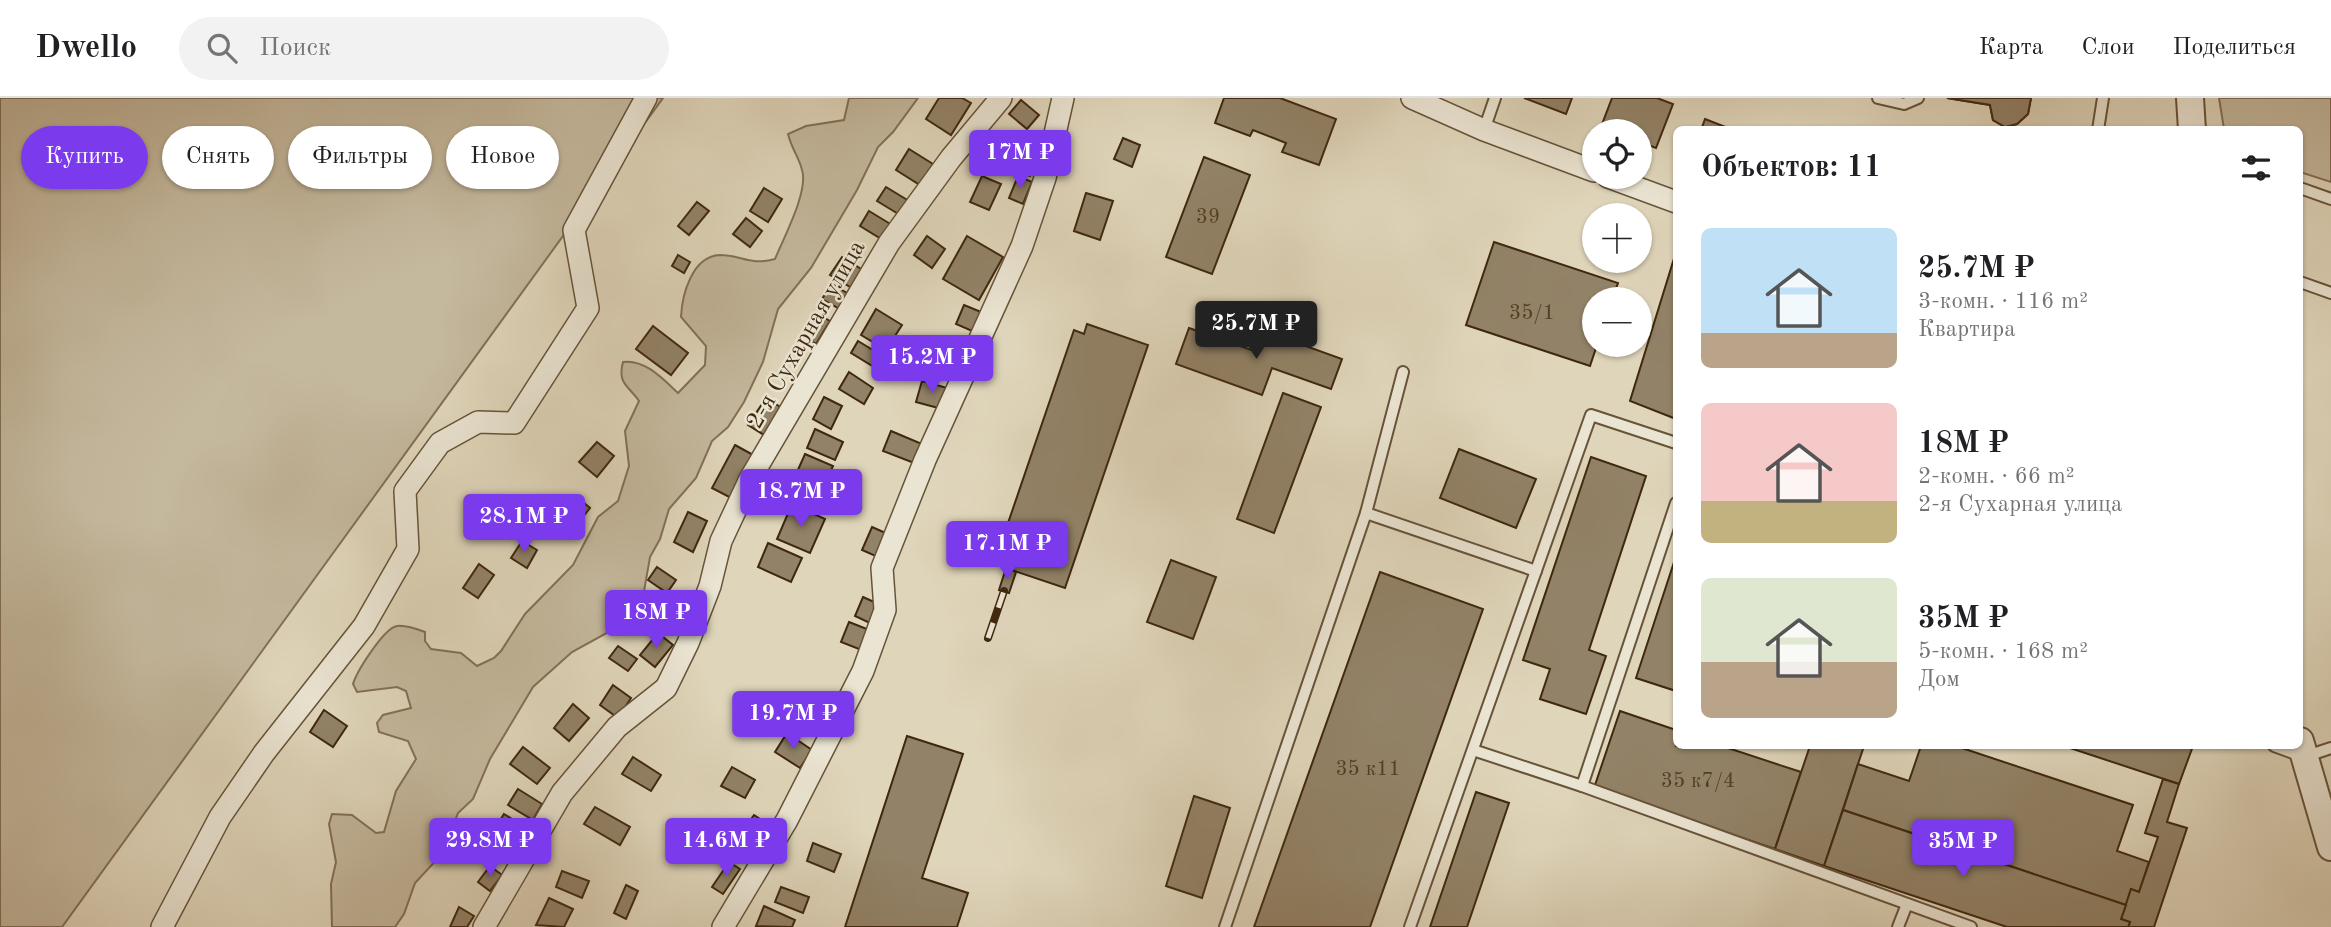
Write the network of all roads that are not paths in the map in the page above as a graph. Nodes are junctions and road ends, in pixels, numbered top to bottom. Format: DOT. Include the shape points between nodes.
graph roads {
  1 [pos="646,98"];
  2 [pos="1001,98"];
  3 [pos="1063,98"];
  4 [pos="1412,98"];
  5 [pos="1495,98"];
  6 [pos="1878,98"];
  7 [pos="1918,98"];
  8 [pos="2103,98"];
  9 [pos="2190,98"];
  10 [pos="2099,126"];
  11 [pos="2192,126"];
  12 [pos="1484,130"];
  13 [pos="1582,167"];
  14 [pos="1641,189"];
  15 [pos="2303,189"];
  16 [pos="2331,199"];
  17 [pos="1673,201"];
  18 [pos="2303,283"];
  19 [pos="2331,293"];
  20 [pos="1403,372"];
  21 [pos="1673,442"];
  22 [pos="1673,512"];
  23 [pos="1366,513"];
  24 [pos="1536,571"];
  25 [pos="2331,748"];
  26 [pos="2302,749"];
  27 [pos="2303,749"];
  28 [pos="1473,750"];
  29 [pos="1582,786"];
  30 [pos="2331,847"];
  31 [pos="1907,904"];
  32 [pos="162,927"];
  33 [pos="484,927"];
  34 [pos="723,927"];
  35 [pos="1225,927"];
  36 [pos="1410,927"];
  37 [pos="1898,927"];
  38 [pos="1971,927"];
  1 -- 32 [label="street" via="574,230 588,308 514,424 478,422 440,443 405,491 408,550 364,626 220,817"];
  2 -- 33 [label="street, 2-я Сухарная улица" via="889,243 750,479 721,541 688,643 666,688 617,727 562,793"];
  3 -- 34 [label="street" via="1045,178 1022,246 925,460 882,568 885,610 863,671 787,820"];
  4 -- 12 [label="street"];
  5 -- 12 [label="lane"];
  6 -- 7 [label="lane" via="1903,104"];
  8 -- 10 [label="lane"];
  9 -- 11 [label="street"];
  12 -- 13 [label="street"];
  14 -- 17 [label="street"];
  15 -- 16 [label="lane"];
  18 -- 19 [label="lane"];
  20 -- 23 [label="lane"];
  21 -- 24 [label="lane" via="1591,415"];
  22 -- 29 [label="lane"];
  23 -- 24 [label="lane"];
  23 -- 35 [label="lane"];
  24 -- 28 [label="lane"];
  25 -- 27 [label="lane"];
  26 -- 30 [label="street"];
  28 -- 29 [label="lane"];
  28 -- 36 [label="lane"];
  29 -- 31 [label="lane"];
  31 -- 37 [label="lane"];
  31 -- 38 [label="lane"];
}
